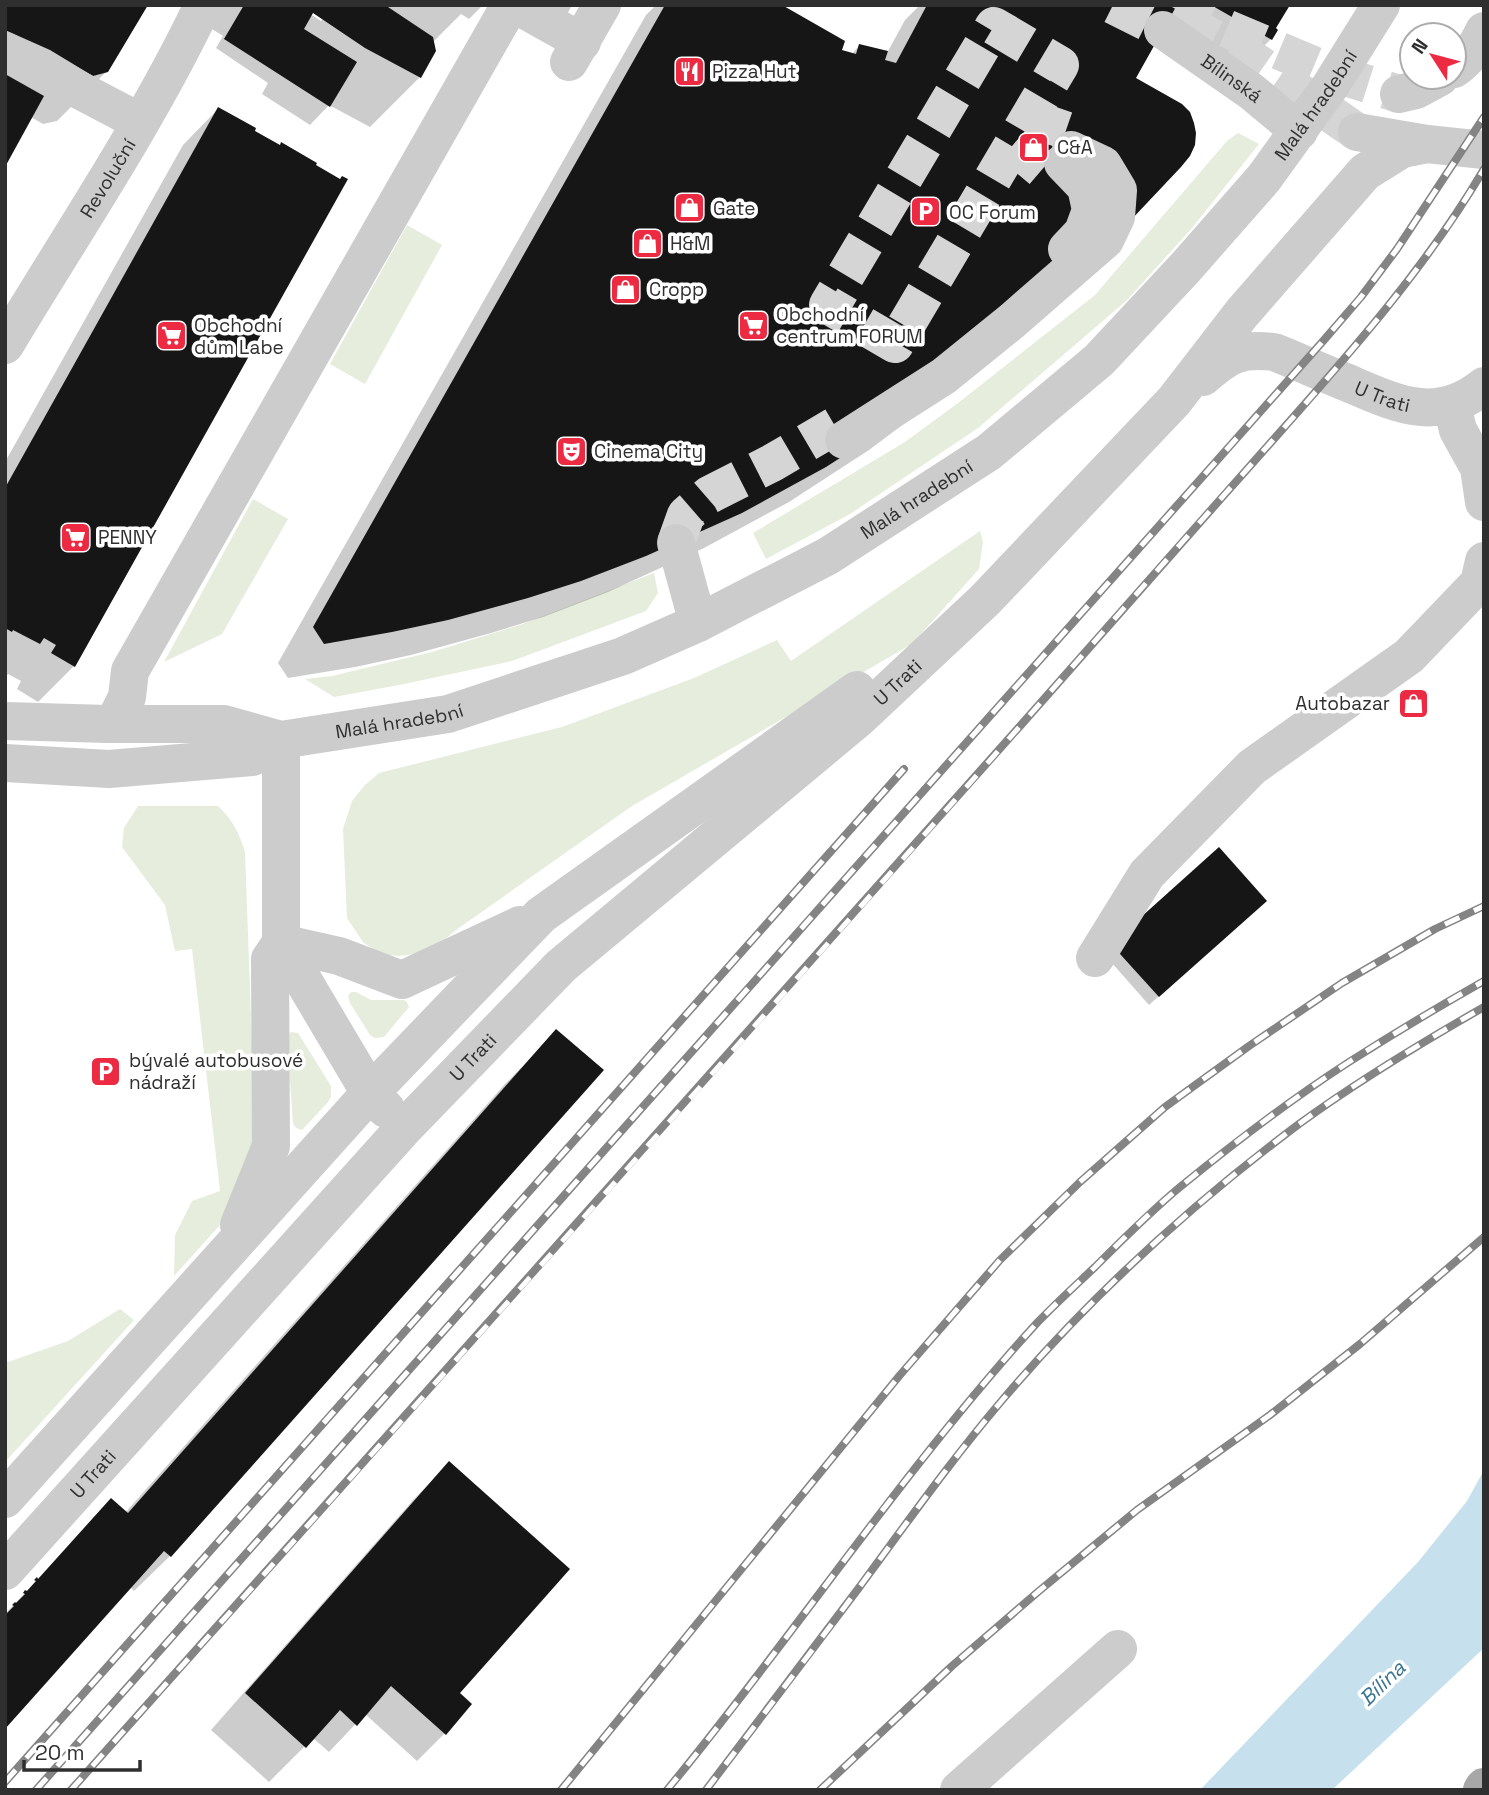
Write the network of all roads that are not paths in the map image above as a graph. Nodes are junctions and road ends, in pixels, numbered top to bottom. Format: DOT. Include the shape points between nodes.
graph roads {
  1 [pos="203,5"];
  2 [pos="510,5"];
  3 [pos="516,5"];
  4 [pos="601,5"];
  5 [pos="1381,5"];
  6 [pos="1163,30"];
  7 [pos="5,51"];
  8 [pos="1412,91"];
  9 [pos="1399,94"];
  10 [pos="140,122"];
  11 [pos="1299,131"];
  12 [pos="1357,132"];
  13 [pos="1427,144"];
  14 [pos="1484,150"];
  15 [pos="5,345"];
  16 [pos="1468,395"];
  17 [pos="1174,401"];
  18 [pos="839,433"];
  19 [pos="1484,502"];
  20 [pos="676,543"];
  21 [pos="1484,561"];
  22 [pos="985,600"];
  23 [pos="698,623"];
  24 [pos="118,715"];
  25 [pos="5,721"];
  26 [pos="281,740"];
  27 [pos="5,763"];
  28 [pos="541,915"];
  29 [pos="281,943"];
  30 [pos="1095,958"];
  31 [pos="370,1093"];
  32 [pos="405,1127"];
  33 [pos="230,1248"];
  34 [pos="5,1499"];
  35 [pos="5,1571"];
  36 [pos="1118,1650"];
  37 [pos="960,1790"];
  1 -- 10 [label="street, Revoluční"];
  2 -- 24 [label="street" via="130,671 127,697"];
  3 -- 4 [label="street" via="575,52"];
  5 -- 11 [label="street, Malá hradební"];
  6 -- 11 [label="street, Bílinská"];
  7 -- 10 [label="street"];
  8 -- 9 [label="street"];
  10 -- 15 [label="street, Revoluční"];
  11 -- 23 [label="street, Malá hradební" via="1264,178 1099,360 989,453 828,556"];
  12 -- 13 [label="street"];
  13 -- 14 [label="street"];
  13 -- 17 [label="street" via="1402,149 1365,172 1242,313"];
  16 -- 17 [label="street, U Trati" via="1432,408 1417,408 1274,352 1255,349 1236,353 1216,365"];
  16 -- 19 [label="street" via="1458,430 1479,468"];
  17 -- 22 [label="street"];
  18 -- 18 [label="street" via="944,376 1012,321 1105,240 1116,217 1118,190 1074,158 1091,210 1083,232 1037,278"];
  20 -- 23 [label="street"];
  21 -- 30 [label="street" via="1479,583 1409,656 1242,776 1147,874"];
  22 -- 28 [label="street, U Trati"];
  22 -- 32 [label="street, U Trati" via="859,719 561,966"];
  23 -- 26 [label="street, Malá hradební" via="623,656 448,714"];
  25 -- 26 [label="street, Malá hradební" via="223,724"];
  26 -- 27 [label="street, Malá hradební" via="252,757 109,769"];
  26 -- 29 [label="street, U Trati"];
  28 -- 29 [label="street, U Trati" via="402,980 339,956"];
  28 -- 31 [label="street, U Trati"];
  29 -- 31 [label="street"];
  29 -- 33 [label="street, U Trati" via="270,959 271,1146"];
  31 -- 32 [label="street"];
  31 -- 33 [label="street, U Trati"];
  32 -- 35 [label="street, U Trati"];
  33 -- 34 [label="street, U Trati"];
  36 -- 37 [label="street"];
}
